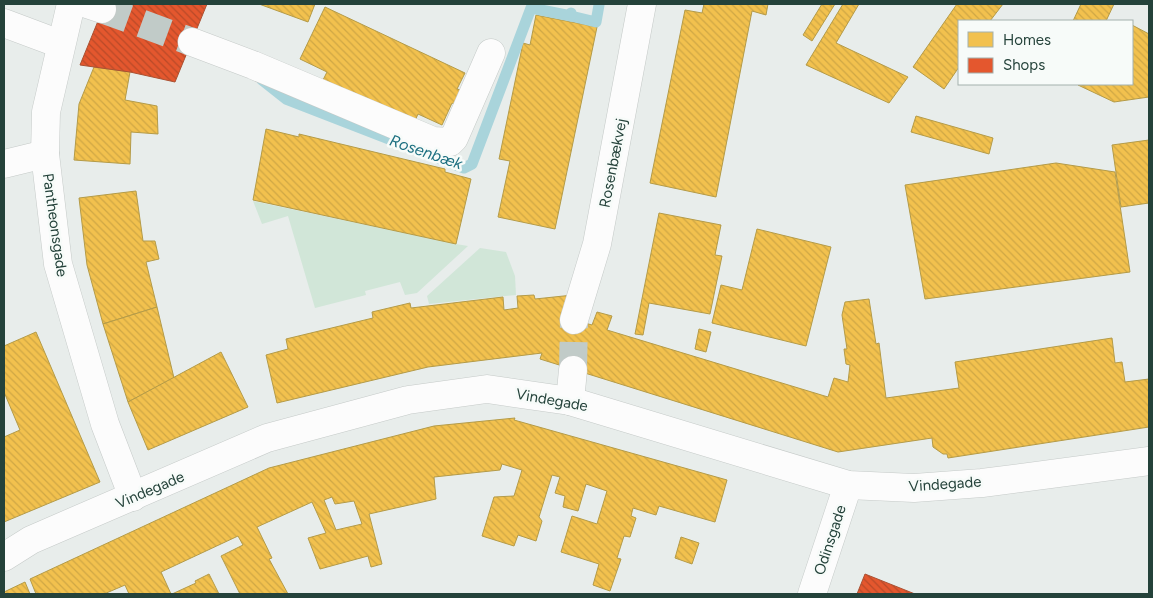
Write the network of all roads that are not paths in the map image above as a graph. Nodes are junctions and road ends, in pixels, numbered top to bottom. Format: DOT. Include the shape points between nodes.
graph roads {
  1 [pos="71,4"];
  2 [pos="642,4"];
  3 [pos="4,23"];
  4 [pos="192,42"];
  5 [pos="60,44"];
  6 [pos="491,53"];
  7 [pos="45,154"];
  8 [pos="4,164"];
  9 [pos="574,320"];
  10 [pos="573,370"];
  11 [pos="570,400"];
  12 [pos="1149,461"];
  13 [pos="848,485"];
  14 [pos="133,497"];
  15 [pos="4,557"];
  16 [pos="812,594"];
  1 -- 5 [label="street, Pantheonsgade"];
  2 -- 9 [label="street, Rosenbækvej" via="597,244"];
  3 -- 5 [label="street"];
  4 -- 6 [label="street" via="433,141 450,142"];
  5 -- 7 [label="street, Pantheonsgade" via="46,112"];
  7 -- 8 [label="street"];
  7 -- 14 [label="street, Pantheonsgade" via="58,264 106,424"];
  10 -- 11 [label="street"];
  11 -- 13 [label="street, Vindegade"];
  11 -- 14 [label="street, Vindegade" via="487,389 408,400 267,438"];
  12 -- 13 [label="street, Vindegade" via="982,483 914,488"];
  13 -- 16 [label="street, Odinsgade"];
  14 -- 15 [label="street, Vindegade" via="32,540"];
}
